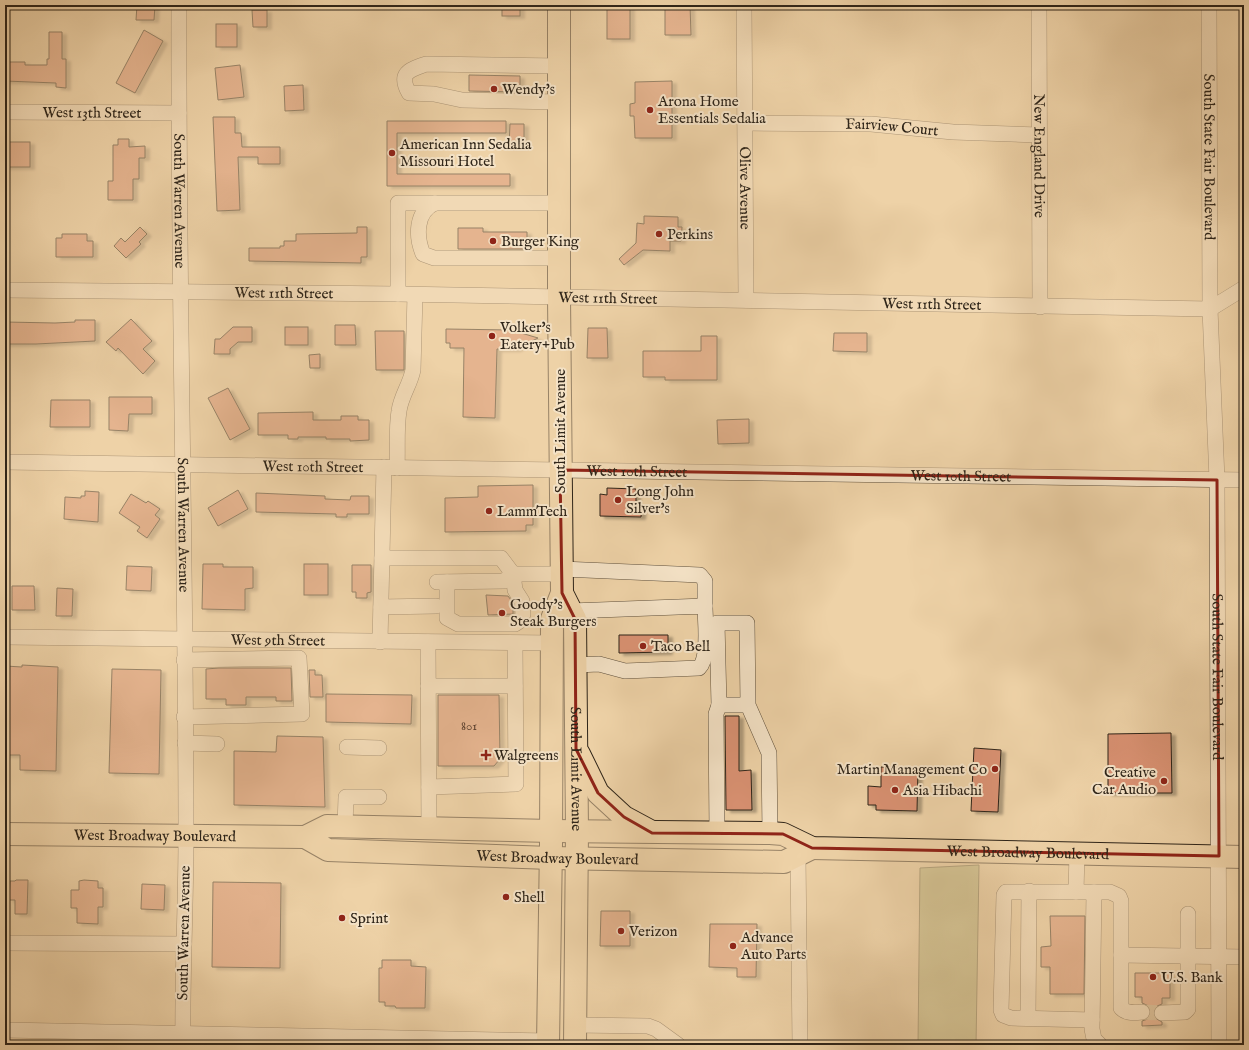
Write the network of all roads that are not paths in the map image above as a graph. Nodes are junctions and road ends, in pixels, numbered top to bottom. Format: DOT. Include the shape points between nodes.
graph roads {
  1 [pos="179,5"];
  2 [pos="559,5"];
  3 [pos="744,5"];
  4 [pos="1038,5"];
  5 [pos="1209,5"];
  6 [pos="559,66"];
  7 [pos="558,102"];
  8 [pos="5,112"];
  9 [pos="179,112"];
  10 [pos="745,123"];
  11 [pos="1039,136"];
  12 [pos="435,203"];
  13 [pos="559,203"];
  14 [pos="398,258"];
  15 [pos="434,258"];
  16 [pos="559,258"];
  17 [pos="1244,288"];
  18 [pos="5,290"];
  19 [pos="179,293"];
  20 [pos="398,294"];
  21 [pos="415,295"];
  22 [pos="559,297"];
  23 [pos="746,300"];
  24 [pos="1040,307"];
  25 [pos="1210,309"];
  26 [pos="5,462"];
  27 [pos="183,465"];
  28 [pos="390,468"];
  29 [pos="560,470"];
  30 [pos="1217,480"];
  31 [pos="1244,480"];
  32 [pos="382,558"];
  33 [pos="513,574"];
  34 [pos="564,587"];
  35 [pos="436,606"];
  36 [pos="705,606"];
  37 [pos="380,607"];
  38 [pos="449,619"];
  39 [pos="5,637"];
  40 [pos="184,639"];
  41 [pos="380,642"];
  42 [pos="428,642"];
  43 [pos="448,642"];
  44 [pos="515,644"];
  45 [pos="551,644"];
  46 [pos="184,660"];
  47 [pos="576,665"];
  48 [pos="428,686"];
  49 [pos="516,686"];
  50 [pos="719,705"];
  51 [pos="748,705"];
  52 [pos="184,717"];
  53 [pos="185,743"];
  54 [pos="217,744"];
  55 [pos="347,747"];
  56 [pos="379,748"];
  57 [pos="576,749"];
  58 [pos="429,787"];
  59 [pos="379,797"];
  60 [pos="345,826"];
  61 [pos="429,828"];
  62 [pos="551,831"];
  63 [pos="577,831"];
  64 [pos="652,832"];
  65 [pos="717,833"];
  66 [pos="770,833"];
  67 [pos="5,834"];
  68 [pos="186,837"];
  69 [pos="304,837"];
  70 [pos="805,851"];
  71 [pos="1077,853"];
  72 [pos="1219,856"];
  73 [pos="1244,857"];
  74 [pos="551,858"];
  75 [pos="577,858"];
  76 [pos="1029,892"];
  77 [pos="1076,892"];
  78 [pos="1094,892"];
  79 [pos="1188,914"];
  80 [pos="5,943"];
  81 [pos="184,944"];
  82 [pos="1121,955"];
  83 [pos="1188,956"];
  84 [pos="1219,956"];
  85 [pos="1244,957"];
  86 [pos="1142,1012"];
  87 [pos="1162,1013"];
  88 [pos="1028,1018"];
  89 [pos="1092,1020"];
  90 [pos="5,1030"];
  91 [pos="575,1035"];
  92 [pos="183,1039"];
  93 [pos="548,1043"];
  94 [pos="678,1045"];
  95 [pos="800,1045"];
  96 [pos="1100,1045"];
  97 [pos="1219,1045"];
  1 -- 9 [label="street, South Warren Avenue"];
  2 -- 6 [label="highway, South Limit Avenue"];
  3 -- 10 [label="street, Olive Avenue"];
  4 -- 11 [label="street, New England Drive"];
  5 -- 25 [label="street, South State Fair Boulevard"];
  6 -- 7 [label="highway, South Limit Avenue"];
  6 -- 7 [label="street" via="426,64 410,70 405,76 405,85 409,93 434,94 462,100"];
  7 -- 13 [label="highway, South Limit Avenue"];
  8 -- 9 [label="street, West 13th Street"];
  9 -- 19 [label="street, South Warren Avenue"];
  10 -- 11 [label="street, Fairview Court" via="871,124 953,132"];
  10 -- 23 [label="street, Olive Avenue"];
  11 -- 24 [label="street, New England Drive"];
  12 -- 13 [label="street"];
  12 -- 14 [label="street" via="398,203"];
  12 -- 15 [label="street" via="430,205 419,220 418,231 423,254"];
  13 -- 16 [label="highway, South Limit Avenue"];
  14 -- 15 [label="street"];
  14 -- 20 [label="street"];
  15 -- 16 [label="street"];
  16 -- 22 [label="highway, South Limit Avenue"];
  17 -- 25 [label="street"];
  18 -- 19 [label="street, West 11th Street"];
  19 -- 20 [label="street, West 11th Street"];
  19 -- 27 [label="street, South Warren Avenue"];
  20 -- 21 [label="street, West 11th Street"];
  21 -- 22 [label="street, West 11th Street"];
  21 -- 28 [label="street" via="413,370 399,412"];
  22 -- 23 [label="street, West 11th Street"];
  22 -- 29 [label="highway, South Limit Avenue"];
  23 -- 24 [label="street, West 11th Street"];
  24 -- 25 [label="street, West 11th Street"];
  25 -- 30 [label="street, South State Fair Boulevard"];
  26 -- 27 [label="street, West 10th Street"];
  27 -- 28 [label="street, West 10th Street"];
  27 -- 40 [label="street, South Warren Avenue"];
  28 -- 29 [label="street, West 10th Street"];
  28 -- 32 [label="street"];
  29 -- 30 [label="street, West 10th Street"];
  29 -- 34 [label="highway, South Limit Avenue"];
  30 -- 31 [label="street, West 10th Street"];
  30 -- 72 [label="street, South State Fair Boulevard"];
  32 -- 33 [label="street" via="501,558"];
  32 -- 37 [label="street"];
  33 -- 34 [label="street"];
  33 -- 38 [label="street" via="504,581 442,582"];
  33 -- 38 [label="street" via="515,590 522,601 523,614 518,623 458,624"];
  34 -- 36 [label="street"];
  34 -- 36 [label="street" via="700,575 705,581"];
  34 -- 45 [label="highway, South Limit Avenue" via="552,618"];
  34 -- 47 [label="highway, South Limit Avenue" via="575,618"];
  35 -- 37 [label="street"];
  36 -- 47 [label="street" via="705,650 703,664 699,668 626,671 604,665"];
  37 -- 41 [label="street"];
  38 -- 43 [label="street"];
  39 -- 40 [label="street, West 9th Street"];
  40 -- 41 [label="street, West 9th Street"];
  40 -- 46 [label="street, South Warren Avenue"];
  41 -- 42 [label="street, West 9th Street"];
  42 -- 43 [label="street, West 9th Street"];
  42 -- 48 [label="street"];
  43 -- 44 [label="street, West 9th Street"];
  44 -- 45 [label="street, West 9th Street"];
  44 -- 49 [label="street"];
  45 -- 62 [label="highway, South Limit Avenue"];
  46 -- 52 [label="street, South Warren Avenue"];
  46 -- 52 [label="street" via="299,658 302,714"];
  47 -- 57 [label="highway, South Limit Avenue"];
  48 -- 49 [label="street"];
  48 -- 58 [label="street"];
  49 -- 58 [label="street" via="516,784"];
  50 -- 51 [label="street"];
  50 -- 51 [label="street" via="717,623 747,623"];
  50 -- 65 [label="street" via="716,714"];
  51 -- 66 [label="street" via="768,753"];
  52 -- 53 [label="street, South Warren Avenue"];
  53 -- 54 [label="street"];
  53 -- 68 [label="street, South Warren Avenue"];
  55 -- 56 [label="street"];
  57 -- 63 [label="highway, South Limit Avenue"];
  57 -- 64 [label="highway" via="598,793 624,817"];
  58 -- 61 [label="street"];
  59 -- 60 [label="street" via="346,797"];
  60 -- 61 [label="highway, West Broadway Boulevard"];
  60 -- 69 [label="highway, West Broadway Boulevard" via="327,826"];
  61 -- 62 [label="highway, West Broadway Boulevard"];
  62 -- 63 [label="highway, West Broadway Boulevard"];
  62 -- 74 [label="highway, South Limit Avenue"];
  63 -- 64 [label="highway, West Broadway Boulevard"];
  63 -- 75 [label="highway, South Limit Avenue"];
  64 -- 65 [label="highway, West Broadway Boulevard"];
  65 -- 66 [label="highway, West Broadway Boulevard"];
  66 -- 70 [label="highway, West Broadway Boulevard" via="783,834"];
  67 -- 68 [label="highway, West Broadway Boulevard"];
  68 -- 69 [label="highway, West Broadway Boulevard"];
  68 -- 81 [label="street, South Warren Avenue"];
  69 -- 74 [label="highway, West Broadway Boulevard" via="328,850"];
  70 -- 71 [label="highway, West Broadway Boulevard"];
  70 -- 75 [label="highway, West Broadway Boulevard" via="784,862"];
  70 -- 95 [label="street"];
  71 -- 72 [label="highway, West Broadway Boulevard"];
  71 -- 77 [label="street"];
  72 -- 73 [label="highway, West Broadway Boulevard"];
  72 -- 84 [label="street, South State Fair Boulevard"];
  74 -- 75 [label="highway, West Broadway Boulevard"];
  74 -- 93 [label="highway, South Limit Avenue"];
  75 -- 91 [label="highway, South Limit Avenue"];
  76 -- 77 [label="street"];
  76 -- 88 [label="street"];
  76 -- 88 [label="street" via="1010,891 1004,895 1001,1010 1006,1018"];
  77 -- 78 [label="street"];
  78 -- 82 [label="street" via="1110,892 1119,896"];
  78 -- 89 [label="street"];
  79 -- 83 [label="street"];
  80 -- 81 [label="street"];
  81 -- 92 [label="street, South Warren Avenue"];
  82 -- 83 [label="street"];
  82 -- 86 [label="street" via="1122,1008 1131,1013"];
  83 -- 84 [label="street"];
  83 -- 87 [label="street" via="1188,1009 1185,1012"];
  84 -- 85 [label="street"];
  84 -- 97 [label="street, South State Fair Boulevard"];
  88 -- 89 [label="street"];
  89 -- 96 [label="street" via="1094,1039"];
  90 -- 92 [label="street"];
  91 -- 94 [label="street" via="648,1026"];
  92 -- 93 [label="street"];
}
